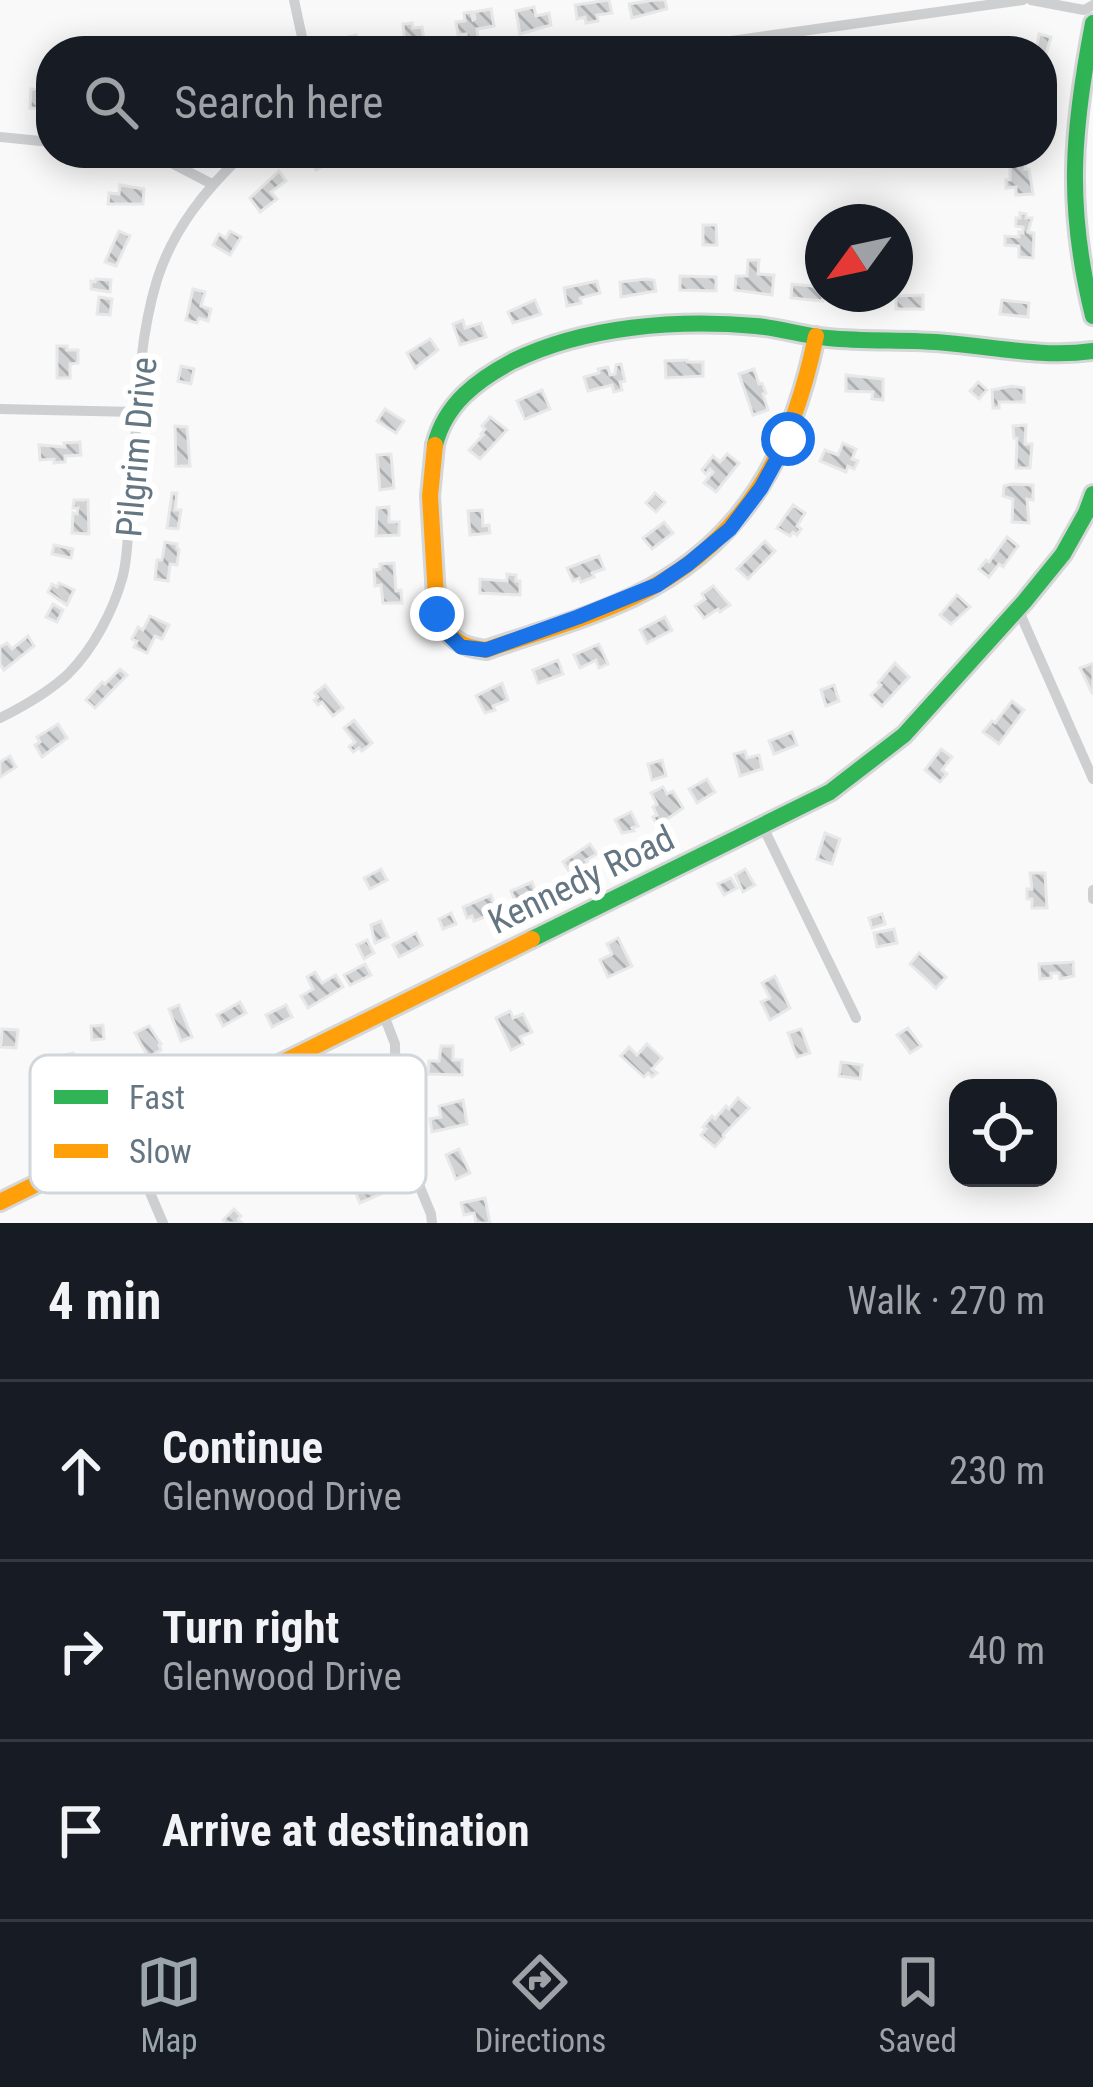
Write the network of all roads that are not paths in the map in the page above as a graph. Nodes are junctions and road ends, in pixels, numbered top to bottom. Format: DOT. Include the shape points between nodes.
graph roads {
  1 [pos="294,0"];
  2 [pos="1027,0"];
  3 [pos="1093,5"];
  4 [pos="1093,23"];
  5 [pos="302,36"];
  6 [pos="768,36"];
  7 [pos="0,137"];
  8 [pos="36,141"];
  9 [pos="181,168"];
  10 [pos="229,168"];
  11 [pos="212,184"];
  12 [pos="1093,316"];
  13 [pos="816,336"];
  14 [pos="1093,351"];
  15 [pos="0,409"];
  16 [pos="136,412"];
  17 [pos="1093,494"];
  18 [pos="1018,609"];
  19 [pos="0,718"];
  20 [pos="1093,779"];
  21 [pos="763,827"];
  22 [pos="1093,890"];
  23 [pos="1093,899"];
  24 [pos="383,1013"];
  25 [pos="856,1018"];
  26 [pos="298,1055"];
  27 [pos="395,1055"];
  28 [pos="30,1187"];
  29 [pos="150,1193"];
  30 [pos="422,1193"];
  31 [pos="0,1202"];
  32 [pos="163,1223"];
  33 [pos="432,1223"];
  1 -- 5 [label="street"];
  2 -- 3 [label="street"];
  2 -- 6 [label="street"];
  4 -- 12 [label="street" via="1072,160 1078,259"];
  7 -- 8 [label="street"];
  9 -- 11 [label="street"];
  10 -- 11 [label="street, Pilgrim Drive"];
  11 -- 16 [label="street, Pilgrim Drive" via="158,278"];
  13 -- 13 [label="street" via="759,326 639,328 530,352 470,388 443,419 432,457 444,630 461,647 486,650 627,598 688,564 730,529 761,488 808,384"];
  13 -- 14 [label="street"];
  15 -- 16 [label="street"];
  16 -- 19 [label="street, Pilgrim Drive" via="123,577 106,619 72,670"];
  17 -- 18 [label="street, Kennedy Road" via="1064,554"];
  18 -- 20 [label="street"];
  18 -- 21 [label="street, Kennedy Road" via="884,753"];
  21 -- 24 [label="street, Kennedy Road"];
  21 -- 25 [label="street"];
  22 -- 23 [label="street"];
  24 -- 26 [label="street, Kennedy Road"];
  24 -- 27 [label="street"];
  28 -- 31 [label="street, Kennedy Road"];
  29 -- 32 [label="street"];
  30 -- 33 [label="street"];
}
